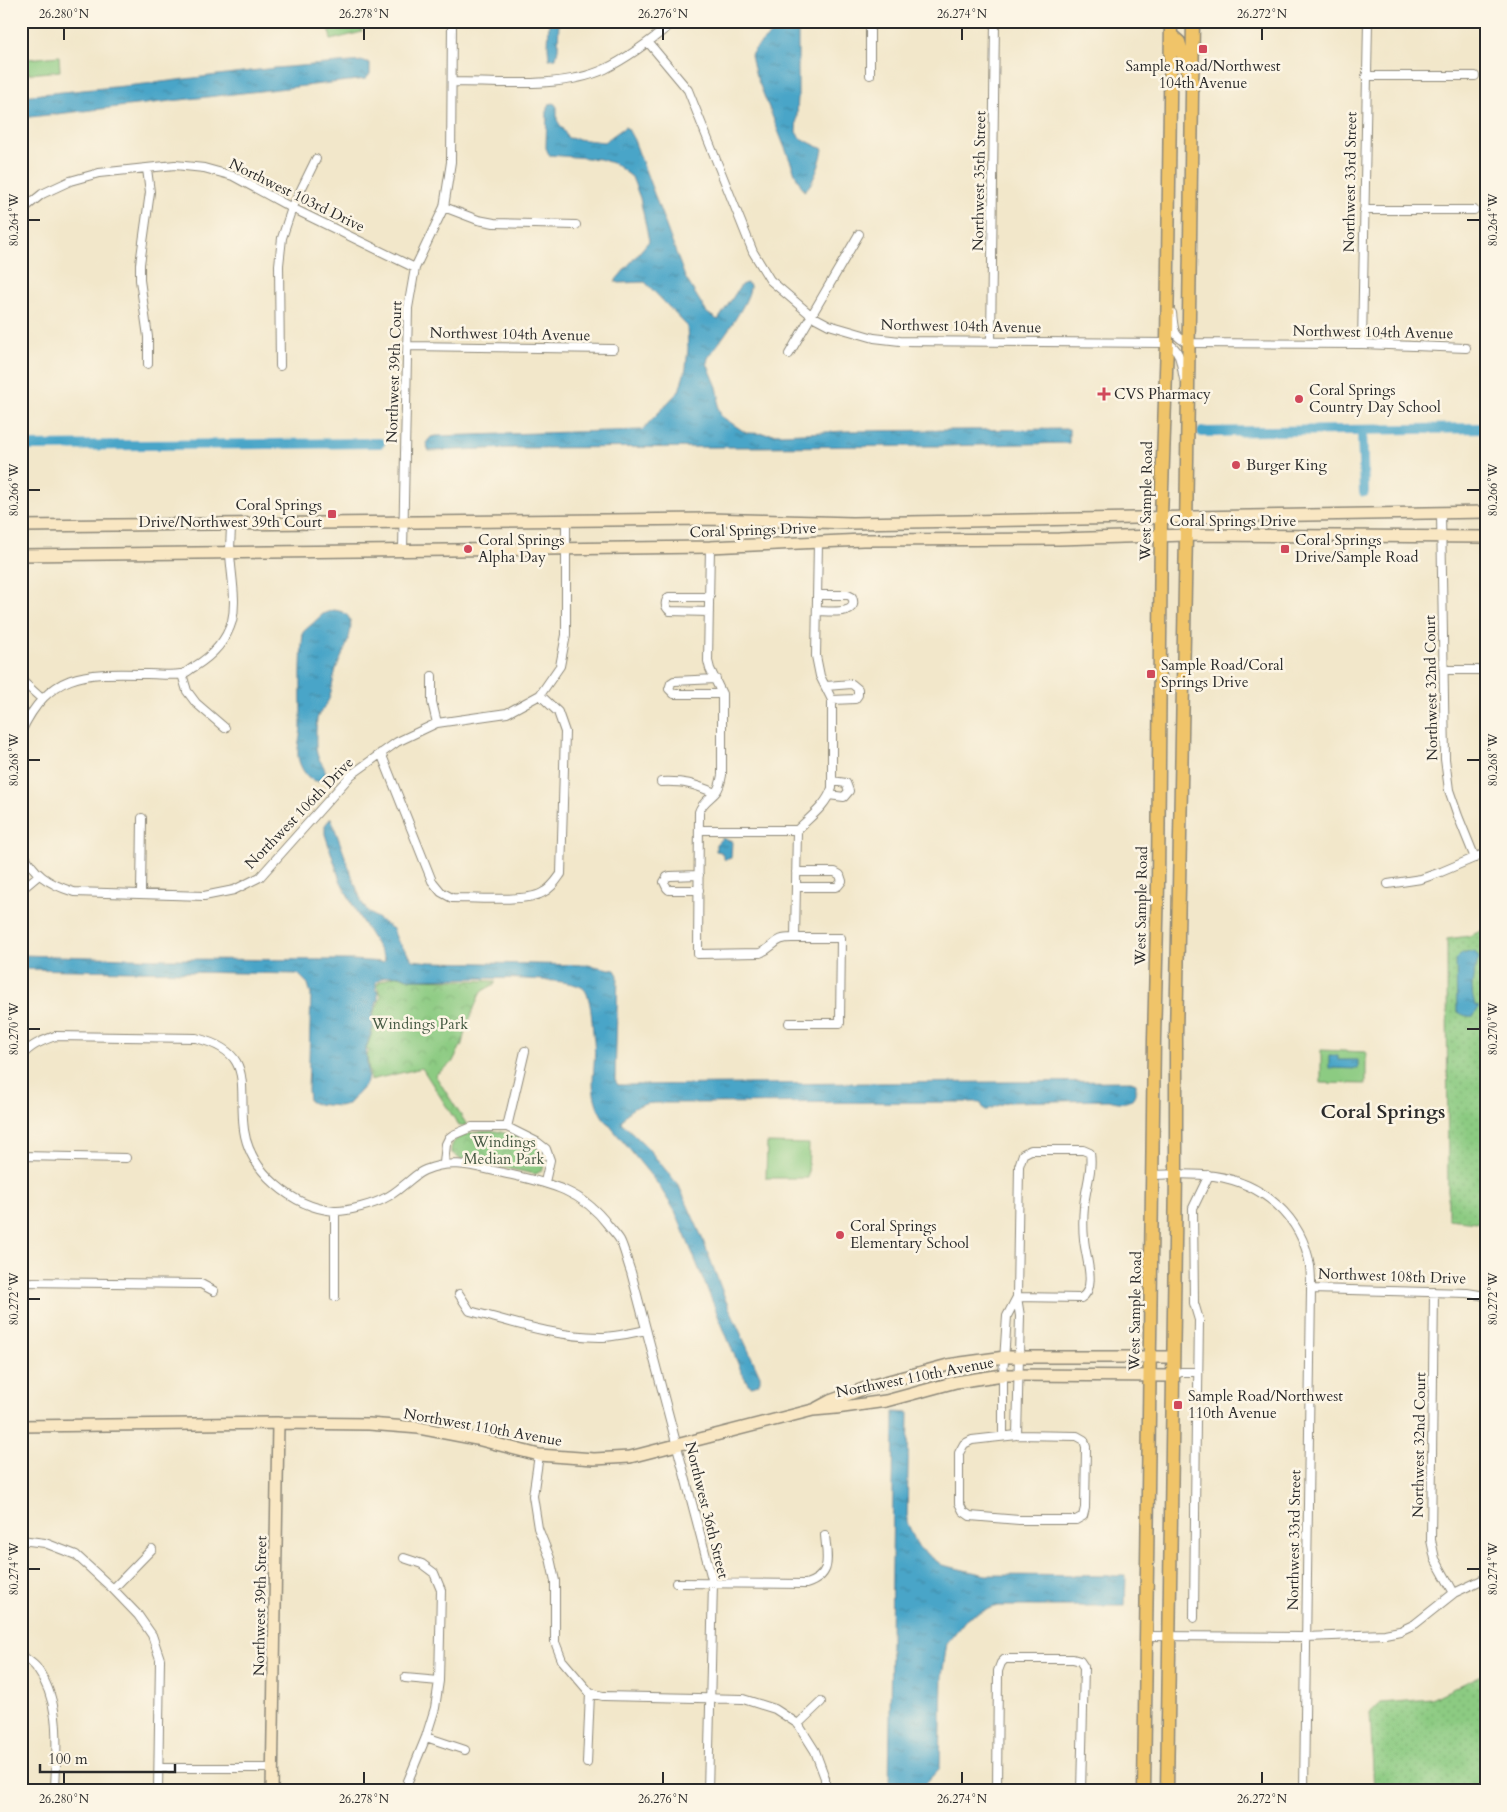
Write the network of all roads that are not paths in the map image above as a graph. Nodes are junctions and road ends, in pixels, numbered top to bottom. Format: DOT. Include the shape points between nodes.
graph roads {
  1 [pos="452,21"];
  2 [pos="675,21"];
  3 [pos="870,21"];
  4 [pos="995,21"];
  5 [pos="1171,21"];
  6 [pos="1178,21"];
  7 [pos="1193,21"];
  8 [pos="1368,21"];
  9 [pos="1171,35"];
  10 [pos="1193,36"];
  11 [pos="648,42"];
  12 [pos="870,75"];
  13 [pos="1366,76"];
  14 [pos="1474,76"];
  15 [pos="453,82"];
  16 [pos="1192,90"];
  17 [pos="316,159"];
  18 [pos="147,169"];
  19 [pos="444,207"];
  20 [pos="292,208"];
  21 [pos="1364,210"];
  22 [pos="1474,210"];
  23 [pos="21,211"];
  24 [pos="576,226"];
  25 [pos="859,234"];
  26 [pos="414,268"];
  27 [pos="1168,277"];
  28 [pos="812,316"];
  29 [pos="990,341"];
  30 [pos="1167,343"];
  31 [pos="1189,343"];
  32 [pos="1362,344"];
  33 [pos="408,346"];
  34 [pos="1466,348"];
  35 [pos="613,349"];
  36 [pos="789,354"];
  37 [pos="148,364"];
  38 [pos="280,366"];
  39 [pos="1188,396"];
  40 [pos="1486,512"];
  41 [pos="1441,513"];
  42 [pos="1161,518"];
  43 [pos="1186,518"];
  44 [pos="566,522"];
  45 [pos="231,523"];
  46 [pos="404,523"];
  47 [pos="21,526"];
  48 [pos="1186,535"];
  49 [pos="1161,536"];
  50 [pos="1441,537"];
  51 [pos="1486,537"];
  52 [pos="818,542"];
  53 [pos="710,547"];
  54 [pos="566,549"];
  55 [pos="403,550"];
  56 [pos="230,552"];
  57 [pos="21,555"];
  58 [pos="817,595"];
  59 [pos="710,597"];
  60 [pos="817,611"];
  61 [pos="709,612"];
  62 [pos="1444,670"];
  63 [pos="1486,670"];
  64 [pos="182,674"];
  65 [pos="432,676"];
  66 [pos="716,679"];
  67 [pos="21,680"];
  68 [pos="826,686"];
  69 [pos="722,694"];
  70 [pos="540,695"];
  71 [pos="42,699"];
  72 [pos="832,700"];
  73 [pos="437,723"];
  74 [pos="225,728"];
  75 [pos="21,732"];
  76 [pos="381,753"];
  77 [pos="832,781"];
  78 [pos="661,782"];
  79 [pos="715,793"];
  80 [pos="829,795"];
  81 [pos="142,818"];
  82 [pos="699,830"];
  83 [pos="797,830"];
  84 [pos="21,849"];
  85 [pos="1486,853"];
  86 [pos="1475,858"];
  87 [pos="796,872"];
  88 [pos="39,875"];
  89 [pos="699,875"];
  90 [pos="1388,884"];
  91 [pos="796,887"];
  92 [pos="21,890"];
  93 [pos="699,890"];
  94 [pos="141,893"];
  95 [pos="795,938"];
  96 [pos="789,1023"];
  97 [pos="23,1051"];
  98 [pos="526,1051"];
  99 [pos="507,1127"];
  100 [pos="21,1156"];
  101 [pos="126,1158"];
  102 [pos="444,1163"];
  103 [pos="1176,1174"];
  104 [pos="1152,1175"];
  105 [pos="1209,1175"];
  106 [pos="545,1182"];
  107 [pos="335,1211"];
  108 [pos="21,1282"];
  109 [pos="1311,1289"];
  110 [pos="214,1291"];
  111 [pos="1434,1292"];
  112 [pos="459,1294"];
  113 [pos="1486,1296"];
  114 [pos="335,1297"];
  115 [pos="1017,1297"];
  116 [pos="646,1330"];
  117 [pos="1005,1357"];
  118 [pos="1019,1357"];
  119 [pos="1150,1358"];
  120 [pos="1173,1358"];
  121 [pos="1198,1372"];
  122 [pos="1018,1374"];
  123 [pos="1003,1375"];
  124 [pos="1150,1376"];
  125 [pos="1173,1376"];
  126 [pos="1198,1392"];
  127 [pos="813,1410"];
  128 [pos="1196,1416"];
  129 [pos="278,1423"];
  130 [pos="21,1426"];
  131 [pos="1017,1435"];
  132 [pos="1003,1436"];
  133 [pos="677,1446"];
  134 [pos="539,1455"];
  135 [pos="824,1535"];
  136 [pos="21,1540"];
  137 [pos="152,1549"];
  138 [pos="404,1558"];
  139 [pos="1486,1578"];
  140 [pos="676,1583"];
  141 [pos="713,1583"];
  142 [pos="112,1589"];
  143 [pos="1454,1593"];
  144 [pos="1194,1618"];
  145 [pos="1147,1636"];
  146 [pos="1169,1636"];
  147 [pos="1306,1637"];
  148 [pos="21,1655"];
  149 [pos="405,1678"];
  150 [pos="438,1681"];
  151 [pos="590,1693"];
  152 [pos="710,1697"];
  153 [pos="821,1702"];
  154 [pos="798,1724"];
  155 [pos="426,1737"];
  156 [pos="465,1750"];
  157 [pos="587,1764"];
  158 [pos="159,1768"];
  159 [pos="272,1768"];
  160 [pos="55,1791"];
  161 [pos="158,1791"];
  162 [pos="272,1791"];
  163 [pos="406,1791"];
  164 [pos="708,1791"];
  165 [pos="824,1791"];
  166 [pos="996,1791"];
  167 [pos="1081,1791"];
  168 [pos="1144,1791"];
  169 [pos="1167,1791"];
  170 [pos="1304,1791"];
  1 -- 15 [label="street, Northwest 39th Court"];
  2 -- 11 [label="street"];
  3 -- 12 [label="street"];
  4 -- 29 [label="street, Northwest 35th Street"];
  5 -- 9 [label="main road, West Sample Road"];
  6 -- 10 [label="main road" via="1183,31"];
  7 -- 10 [label="main road"];
  8 -- 13 [label="street, Northwest 33rd Street"];
  9 -- 16 [label="main road" via="1179,42"];
  9 -- 27 [label="main road, West Sample Road"];
  10 -- 16 [label="main road"];
  11 -- 15 [label="street" via="605,69 570,80"];
  11 -- 28 [label="street, Northwest 104th Avenue" via="688,90 753,252 770,280"];
  13 -- 14 [label="street"];
  13 -- 21 [label="street, Northwest 33rd Street"];
  15 -- 19 [label="street, Northwest 39th Court" via="451,162"];
  16 -- 31 [label="main road"];
  17 -- 20 [label="street"];
  18 -- 20 [label="street, Northwest 103rd Drive" via="175,165 204,168 232,176"];
  18 -- 23 [label="street, Northwest 103rd Drive" via="99,173 70,182 42,194"];
  18 -- 37 [label="street" via="150,192 140,280 148,337"];
  19 -- 24 [label="street" via="494,223"];
  19 -- 26 [label="street, Northwest 39th Court"];
  20 -- 26 [label="street, Northwest 103rd Drive"];
  20 -- 38 [label="street" via="282,238 279,265"];
  21 -- 22 [label="street"];
  21 -- 32 [label="street, Northwest 33rd Street"];
  25 -- 28 [label="street"];
  26 -- 33 [label="street, Northwest 39th Court" via="408,308"];
  27 -- 30 [label="main road, West Sample Road"];
  27 -- 31 [label="street" via="1176,335"];
  28 -- 29 [label="street, Northwest 104th Avenue" via="829,325 874,338"];
  28 -- 36 [label="street"];
  29 -- 30 [label="street, Northwest 104th Avenue"];
  30 -- 39 [label="street" via="1178,355"];
  30 -- 42 [label="main road, West Sample Road"];
  31 -- 32 [label="street, Northwest 104th Avenue"];
  31 -- 39 [label="main road"];
  32 -- 34 [label="street, Northwest 104th Avenue"];
  33 -- 35 [label="street, Northwest 104th Avenue"];
  33 -- 46 [label="street, Northwest 39th Court"];
  39 -- 43 [label="main road"];
  40 -- 41 [label="main road, Coral Springs Drive"];
  41 -- 43 [label="main road, Coral Springs Drive"];
  41 -- 50 [label="street, Northwest 32nd Court"];
  42 -- 43 [label="main road, Coral Springs Drive"];
  42 -- 44 [label="main road, Coral Springs Drive" via="852,523 709,519"];
  42 -- 49 [label="main road, West Sample Road"];
  43 -- 48 [label="main road"];
  44 -- 46 [label="main road, Coral Springs Drive"];
  44 -- 54 [label="street"];
  45 -- 46 [label="main road, Coral Springs Drive"];
  45 -- 47 [label="main road, Coral Springs Drive"];
  45 -- 56 [label="street"];
  46 -- 55 [label="street, Northwest 39th Court"];
  48 -- 49 [label="main road, Coral Springs Drive"];
  48 -- 50 [label="main road, Coral Springs Drive"];
  48 -- 103 [label="main road"];
  49 -- 52 [label="main road, Coral Springs Drive"];
  49 -- 104 [label="main road, West Sample Road"];
  50 -- 51 [label="main road, Coral Springs Drive"];
  50 -- 62 [label="street, Northwest 32nd Court"];
  52 -- 53 [label="main road, Coral Springs Drive"];
  52 -- 58 [label="street"];
  53 -- 54 [label="main road, Coral Springs Drive"];
  53 -- 59 [label="street"];
  54 -- 55 [label="main road, Coral Springs Drive"];
  54 -- 70 [label="street" via="566,635 560,666"];
  55 -- 56 [label="main road, Coral Springs Drive"];
  56 -- 57 [label="main road, Coral Springs Drive"];
  56 -- 64 [label="street" via="234,597 232,621 222,642 209,658"];
  58 -- 60 [label="street"];
  58 -- 60 [label="street" via="848,595 852,597 853,605 845,611"];
  59 -- 61 [label="street"];
  59 -- 61 [label="street" via="669,597 666,602 670,611"];
  60 -- 68 [label="street" via="816,656 820,676"];
  61 -- 66 [label="street" via="708,661"];
  62 -- 63 [label="street"];
  62 -- 86 [label="street, Northwest 32nd Court" via="1445,759 1449,790"];
  64 -- 71 [label="street" via="100,673 77,677 59,685"];
  64 -- 74 [label="street" via="187,691 196,703"];
  65 -- 73 [label="street" via="432,702"];
  66 -- 69 [label="street"];
  66 -- 69 [label="street" via="674,681 669,689 674,694"];
  67 -- 71 [label="street"];
  68 -- 72 [label="street"];
  68 -- 72 [label="street" via="852,684 858,689 855,698"];
  69 -- 79 [label="street" via="722,775"];
  70 -- 73 [label="street, Northwest 106th Drive" via="507,713"];
  70 -- 76 [label="street" via="558,712 564,732 561,874 553,885 530,898 452,898 441,892 432,881"];
  71 -- 75 [label="street"];
  72 -- 77 [label="street"];
  73 -- 76 [label="street, Northwest 106th Drive"];
  76 -- 94 [label="street, Northwest 106th Drive" via="351,775 260,877 234,890 204,896"];
  77 -- 80 [label="street"];
  77 -- 80 [label="street" via="846,783 849,791 844,797"];
  78 -- 79 [label="street" via="681,781"];
  79 -- 82 [label="street" via="701,807"];
  80 -- 83 [label="street"];
  81 -- 94 [label="street"];
  82 -- 83 [label="street"];
  82 -- 89 [label="street"];
  83 -- 87 [label="street"];
  84 -- 88 [label="street"];
  85 -- 86 [label="street"];
  86 -- 90 [label="street" via="1421,879"];
  87 -- 91 [label="street"];
  87 -- 91 [label="street" via="835,872 842,881 835,887"];
  88 -- 92 [label="street"];
  88 -- 94 [label="street, Northwest 106th Drive" via="57,887 74,892"];
  89 -- 93 [label="street"];
  89 -- 93 [label="street" via="670,876 664,882 669,890"];
  91 -- 95 [label="street"];
  93 -- 95 [label="street" via="698,954 760,953 778,939"];
  95 -- 96 [label="street" via="841,938 840,1023"];
  97 -- 107 [label="street" via="55,1036 196,1038 209,1042 228,1052 237,1064 243,1080 244,1131 262,1172 282,1190 307,1204"];
  98 -- 99 [label="street"];
  99 -- 102 [label="street" via="472,1127 454,1134 446,1144"];
  99 -- 106 [label="street" via="546,1149 550,1160"];
  100 -- 101 [label="street"];
  102 -- 106 [label="street"];
  102 -- 107 [label="street" via="422,1170 384,1199"];
  103 -- 104 [label="street, Northwest 108th Drive"];
  103 -- 105 [label="street, Northwest 108th Drive"];
  103 -- 120 [label="main road"];
  104 -- 119 [label="main road, West Sample Road"];
  105 -- 109 [label="street, Northwest 108th Drive" via="1257,1189 1278,1204 1303,1243 1310,1265"];
  105 -- 121 [label="street" via="1193,1208 1194,1303 1199,1320"];
  106 -- 116 [label="street" via="577,1195 602,1217 620,1240"];
  107 -- 114 [label="street"];
  108 -- 110 [label="street" via="201,1284"];
  109 -- 111 [label="street, Northwest 108th Drive"];
  109 -- 147 [label="street, Northwest 33rd Street"];
  111 -- 113 [label="street, Northwest 108th Drive"];
  111 -- 143 [label="street, Northwest 32nd Court" via="1432,1540 1435,1559"];
  112 -- 116 [label="street" via="470,1311 573,1336 602,1337"];
  115 -- 115 [label="street" via="1019,1166 1022,1154 1031,1150 1082,1150 1090,1153 1092,1161 1084,1208 1090,1285 1087,1294 1081,1298"];
  115 -- 117 [label="street" via="1007,1316"];
  115 -- 118 [label="street"];
  116 -- 133 [label="street, Northwest 36th Street"];
  117 -- 118 [label="main road, Northwest 110th Avenue"];
  117 -- 123 [label="street"];
  117 -- 127 [label="main road, Northwest 110th Avenue" via="939,1367 854,1391"];
  118 -- 119 [label="main road, Northwest 110th Avenue"];
  118 -- 122 [label="street"];
  119 -- 120 [label="main road, Northwest 110th Avenue"];
  119 -- 124 [label="main road, West Sample Road"];
  120 -- 125 [label="main road"];
  121 -- 125 [label="street" via="1182,1372"];
  121 -- 126 [label="street"];
  122 -- 123 [label="main road, Northwest 110th Avenue"];
  122 -- 124 [label="main road, Northwest 110th Avenue"];
  122 -- 131 [label="street"];
  123 -- 127 [label="main road, Northwest 110th Avenue" via="956,1382 878,1402"];
  123 -- 132 [label="street"];
  124 -- 125 [label="main road, Northwest 110th Avenue"];
  124 -- 145 [label="main road, West Sample Road"];
  125 -- 146 [label="main road"];
  127 -- 133 [label="main road, Northwest 110th Avenue"];
  128 -- 144 [label="street"];
  129 -- 130 [label="main road, Northwest 110th Avenue"];
  129 -- 134 [label="main road, Northwest 110th Avenue" via="419,1428"];
  129 -- 159 [label="main road, Northwest 39th Street"];
  131 -- 132 [label="street"];
  131 -- 132 [label="street" via="1077,1436 1084,1440 1085,1508 1082,1516 1076,1520 1019,1520 970,1516 963,1511 959,1503 959,1453 964,1444 972,1440"];
  133 -- 134 [label="main road, Northwest 110th Avenue" via="630,1457"];
  133 -- 141 [label="street, Northwest 36th Street"];
  134 -- 151 [label="street" via="533,1496 538,1528 555,1580 555,1642 562,1660"];
  135 -- 141 [label="street" via="827,1562 824,1574 816,1580 806,1584"];
  136 -- 142 [label="street" via="45,1543 76,1555"];
  137 -- 142 [label="street"];
  138 -- 150 [label="street" via="422,1564 434,1574 441,1590"];
  139 -- 143 [label="street"];
  140 -- 141 [label="street"];
  141 -- 152 [label="street, Northwest 36th Street"];
  142 -- 158 [label="street" via="138,1615 152,1635 160,1659"];
  143 -- 147 [label="street" via="1415,1624 1400,1631"];
  145 -- 146 [label="street"];
  145 -- 168 [label="main road, West Sample Road"];
  146 -- 147 [label="street"];
  146 -- 169 [label="main road"];
  147 -- 170 [label="street, Northwest 33rd Street"];
  148 -- 160 [label="street" via="35,1666 54,1709"];
  149 -- 150 [label="street"];
  150 -- 155 [label="street" via="435,1708"];
  151 -- 152 [label="street" via="603,1696"];
  151 -- 157 [label="street"];
  152 -- 154 [label="street" via="743,1699 775,1709"];
  152 -- 164 [label="street, Northwest 36th Street"];
  153 -- 154 [label="street"];
  154 -- 165 [label="street" via="815,1751 824,1778"];
  155 -- 156 [label="street"];
  155 -- 163 [label="street"];
  158 -- 159 [label="street"];
  158 -- 161 [label="street"];
  159 -- 162 [label="main road, Northwest 39th Street"];
  166 -- 167 [label="street" via="998,1671 1001,1663 1005,1659 1073,1659 1084,1667"];
}
